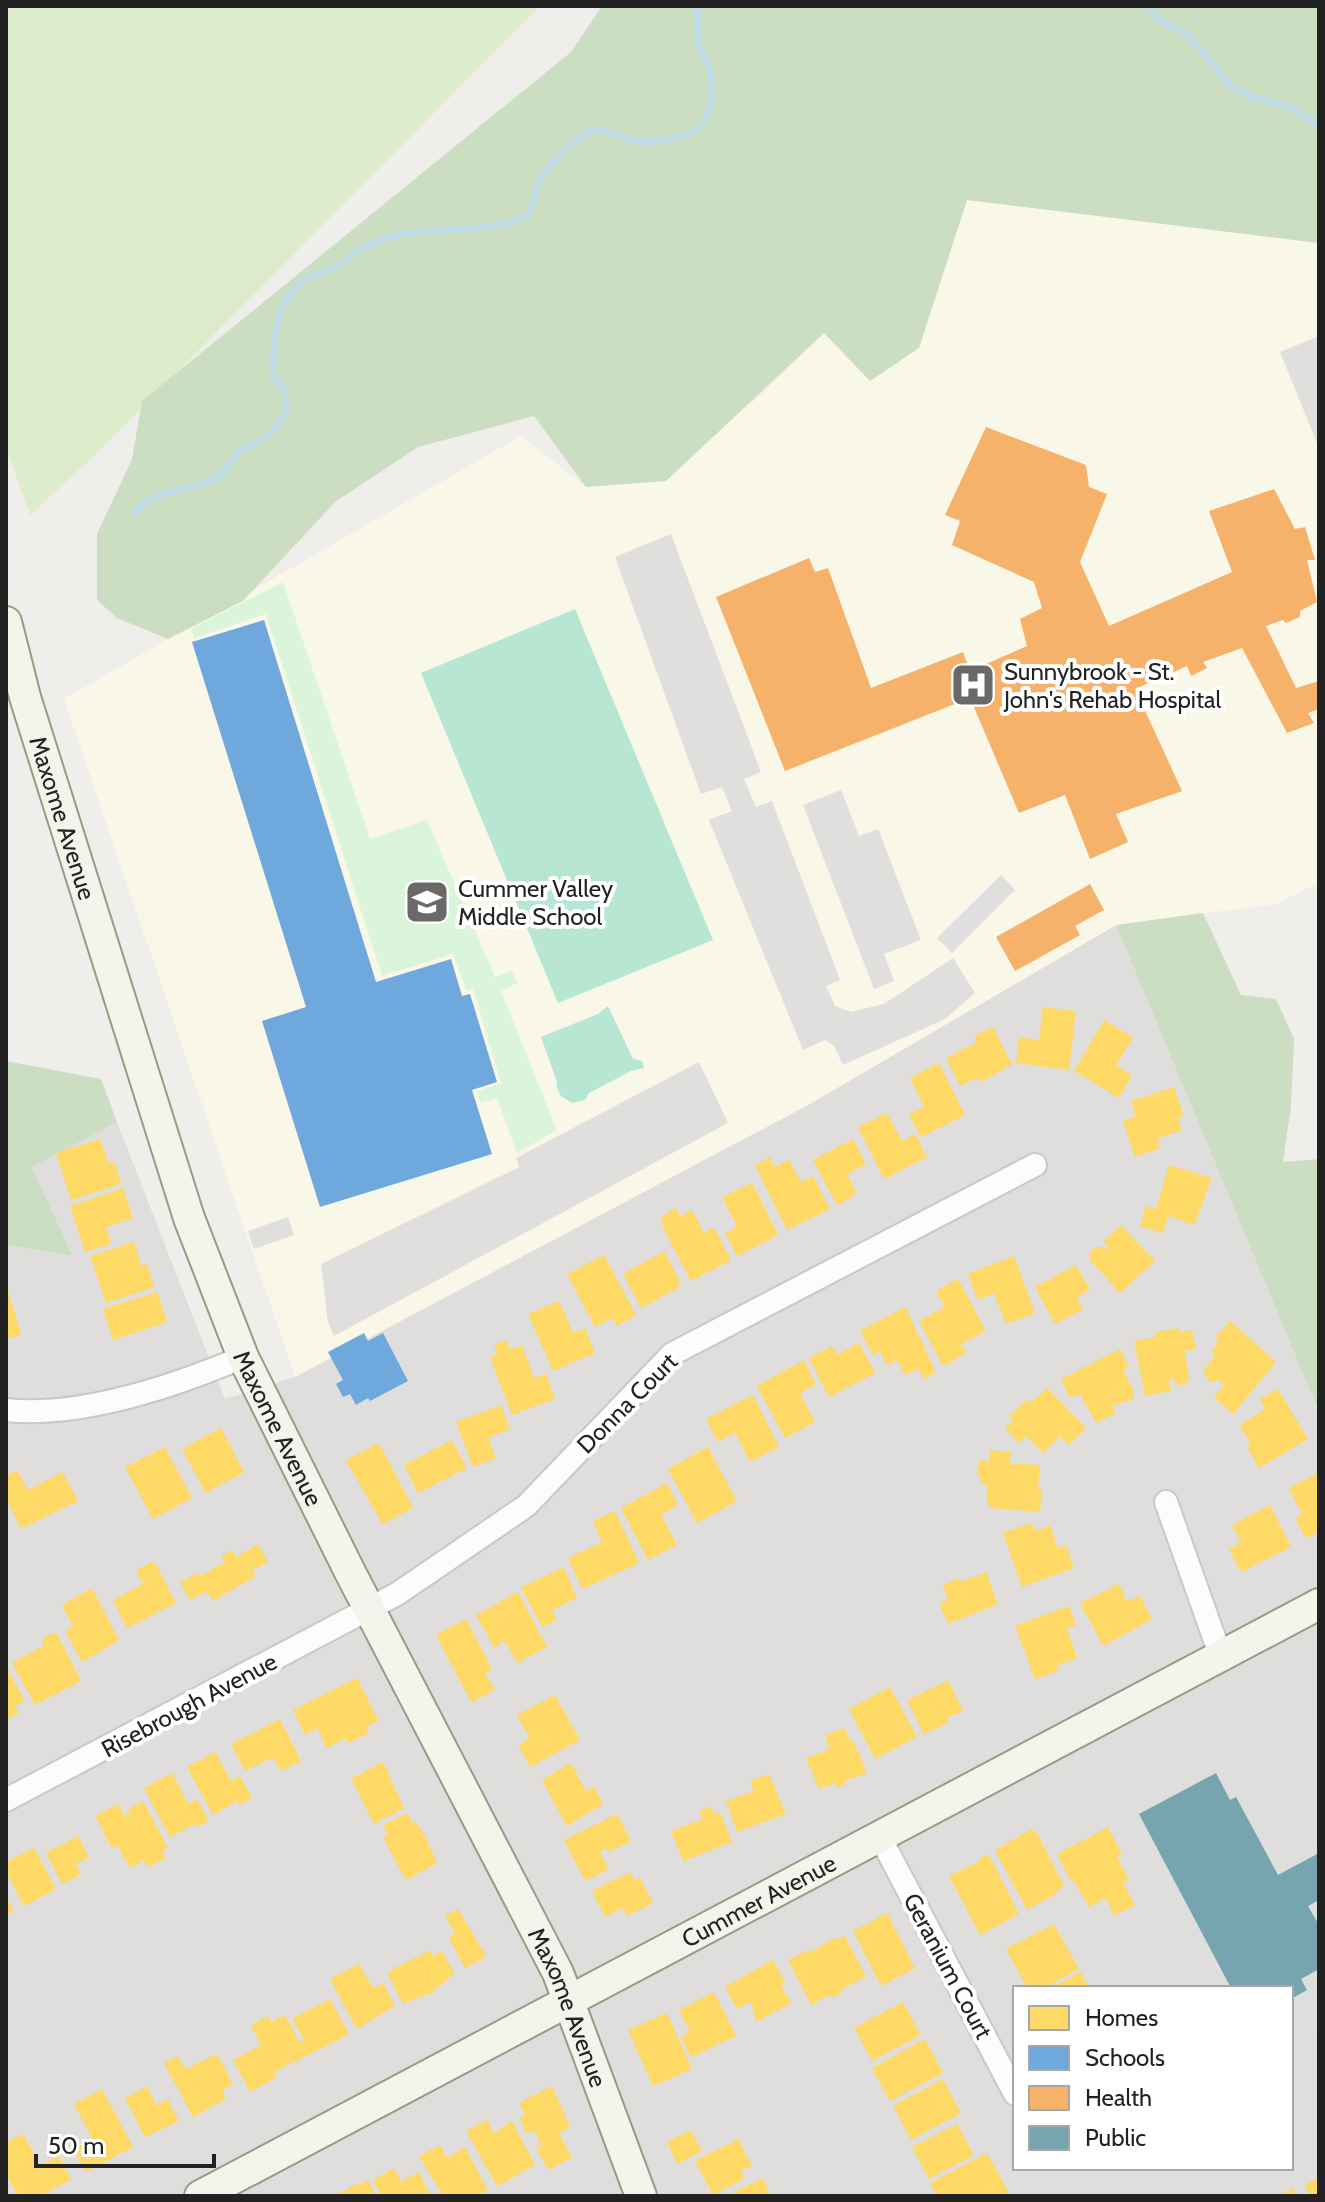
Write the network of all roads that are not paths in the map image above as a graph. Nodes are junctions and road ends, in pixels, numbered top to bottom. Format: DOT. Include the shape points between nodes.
graph roads {
  1 [pos="6,622"];
  2 [pos="1035,1165"];
  3 [pos="243,1357"];
  4 [pos="6,1410"];
  5 [pos="1166,1502"];
  6 [pos="1319,1604"];
  7 [pos="371,1610"];
  8 [pos="1221,1657"];
  9 [pos="6,1800"];
  10 [pos="880,1837"];
  11 [pos="568,2002"];
  12 [pos="1013,2090"];
  13 [pos="200,2196"];
  14 [pos="641,2196"];
  1 -- 3 [label="street, Maxome Avenue" via="189,1218"];
  2 -- 7 [label="street, Donna Court" via="672,1354 526,1506"];
  3 -- 4 [label="street" via="100,1405"];
  3 -- 7 [label="street, Maxome Avenue"];
  5 -- 8 [label="street"];
  6 -- 8 [label="street, Cummer Avenue"];
  7 -- 9 [label="street, Risebrough Avenue"];
  7 -- 11 [label="street, Maxome Avenue" via="558,1973"];
  8 -- 10 [label="street, Cummer Avenue"];
  10 -- 11 [label="street, Cummer Avenue"];
  10 -- 12 [label="street, Geranium Court"];
  11 -- 13 [label="street, Cummer Avenue"];
  11 -- 14 [label="street, Maxome Avenue"];
}
